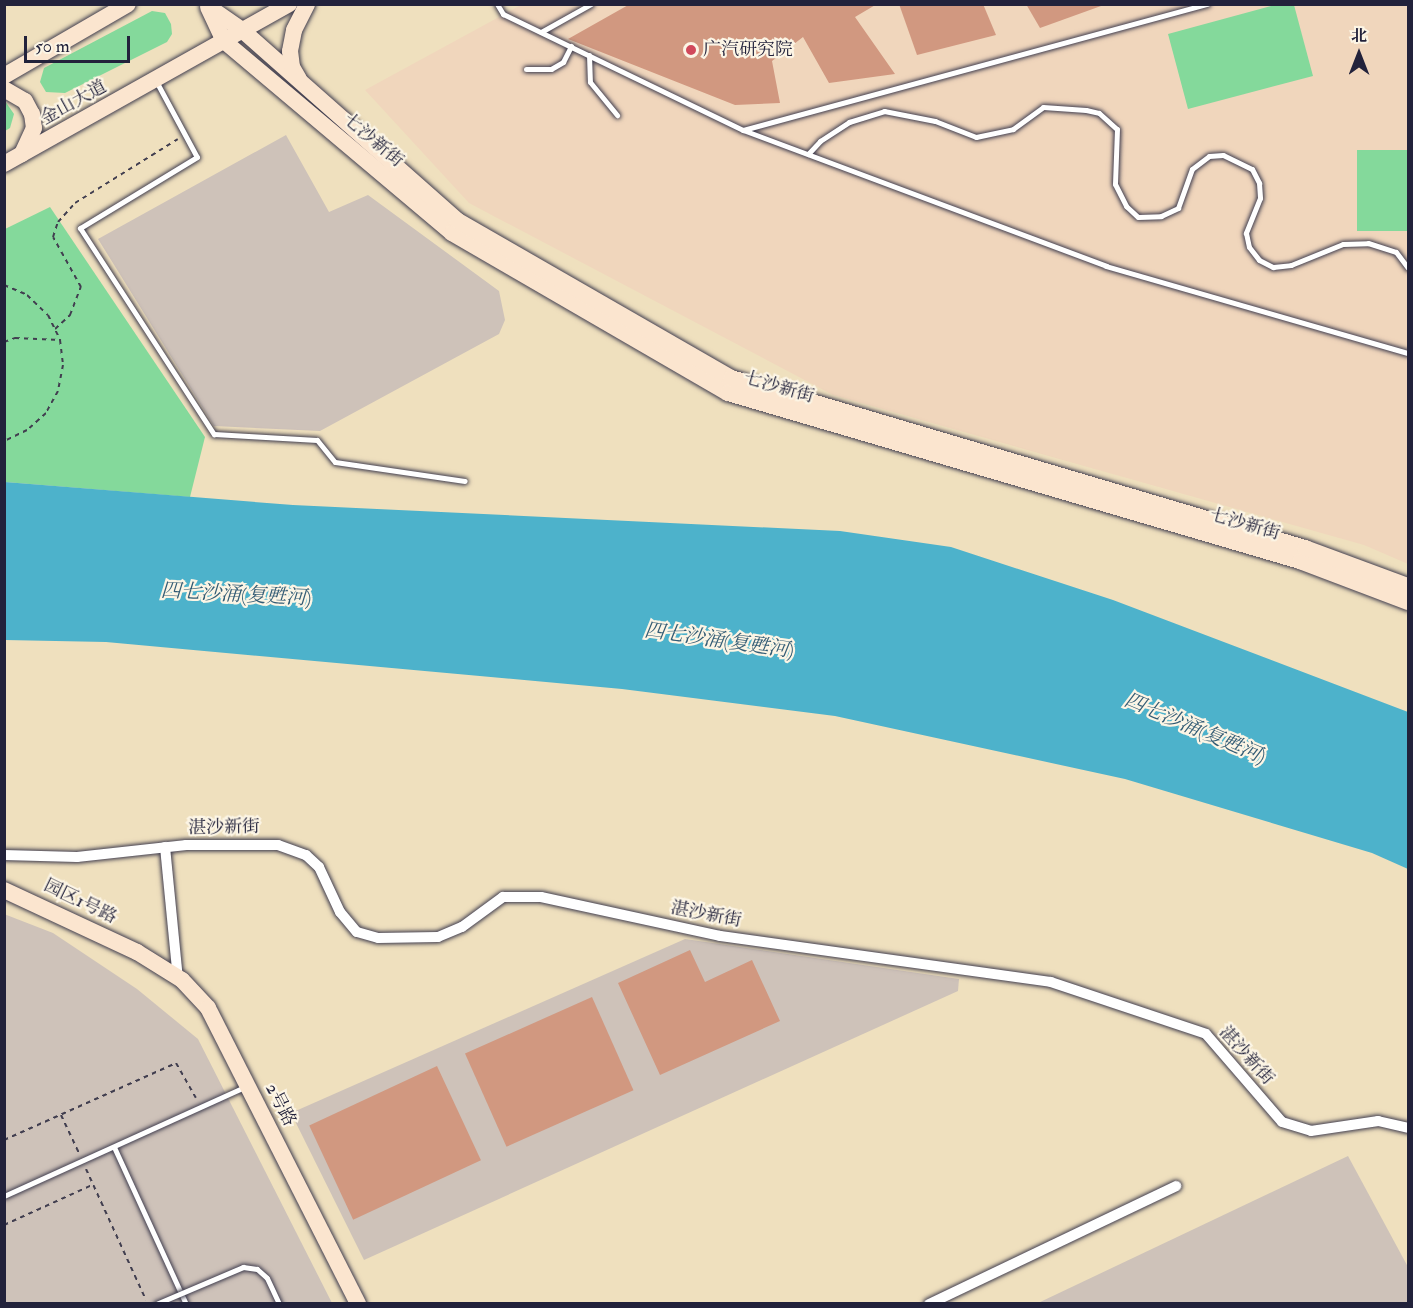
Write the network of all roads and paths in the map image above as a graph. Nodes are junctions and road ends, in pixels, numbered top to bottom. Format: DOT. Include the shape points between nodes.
graph roads {
  1 [pos="128,4"];
  2 [pos="289,4"];
  3 [pos="307,4"];
  4 [pos="497,4"];
  5 [pos="591,4"];
  6 [pos="1207,4"];
  7 [pos="207,6"];
  8 [pos="242,30"];
  9 [pos="541,32"];
  10 [pos="224,41"];
  11 [pos="571,46"];
  12 [pos="589,55"];
  13 [pos="526,69"];
  14 [pos="4,76"];
  15 [pos="156,79"];
  16 [pos="301,82"];
  17 [pos="4,89"];
  18 [pos="616,115"];
  19 [pos="743,130"];
  20 [pos="808,154"];
  21 [pos="22,155"];
  22 [pos="4,164"];
  23 [pos="1408,268"];
  24 [pos="4,285"];
  25 [pos="60,340"];
  26 [pos="4,342"];
  27 [pos="1408,352"];
  28 [pos="4,441"];
  29 [pos="465,481"];
  30 [pos="1408,586"];
  31 [pos="1408,602"];
  32 [pos="165,847"];
  33 [pos="4,855"];
  34 [pos="4,890"];
  35 [pos="137,952"];
  36 [pos="178,979"];
  37 [pos="248,1085"];
  38 [pos="201,1107"];
  39 [pos="62,1115"];
  40 [pos="1408,1128"];
  41 [pos="4,1140"];
  42 [pos="114,1147"];
  43 [pos="82,1161"];
  44 [pos="93,1184"];
  45 [pos="1176,1186"];
  46 [pos="4,1196"];
  47 [pos="4,1225"];
  48 [pos="146,1300"];
  49 [pos="156,1304"];
  50 [pos="186,1304"];
  51 [pos="279,1304"];
  52 [pos="358,1304"];
  53 [pos="929,1304"];
  1 -- 14 [label="street"];
  2 -- 8 [label="street, 金山大道"];
  3 -- 16 [label="street" via="294,30 290,51 292,67"];
  4 -- 9 [label="lane" via="503,14"];
  5 -- 9 [label="lane"];
  6 -- 19 [label="lane"];
  7 -- 8 [label="street, 七沙新街"];
  7 -- 10 [label="street"];
  8 -- 10 [label="street, 金山大道"];
  8 -- 16 [label="street, 七沙新街"];
  9 -- 11 [label="lane"];
  10 -- 15 [label="street, 金山大道"];
  10 -- 31 [label="street, 七沙新街" via="452,233 728,393 1300,561"];
  11 -- 12 [label="lane"];
  11 -- 13 [label="lane" via="563,62 551,69"];
  12 -- 18 [label="lane" via="590,82"];
  12 -- 19 [label="lane"];
  15 -- 21 [label="street, 金山大道"];
  15 -- 29 [label="lane" via="197,157 80,228 214,434 317,440 335,462"];
  16 -- 30 [label="street, 七沙新街" via="458,221 731,378 1305,548"];
  17 -- 21 [label="street" via="25,101 32,114 34,128"];
  19 -- 20 [label="lane"];
  20 -- 23 [label="lane" via="820,141 849,123 884,111 935,121 976,137 1012,129 1043,107 1093,111 1118,129 1115,184 1126,206 1138,218 1161,216 1178,208 1192,169 1209,156 1223,155 1252,169 1259,183 1260,198 1246,233 1249,247 1259,260 1273,267 1292,265 1343,244 1368,243 1396,252"];
  20 -- 27 [label="lane" via="1106,266"];
  21 -- 22 [label="street, 金山大道"];
  24 -- 25 [label="path" via="27,295 48,315"];
  25 -- 26 [label="path" via="15,338"];
  25 -- 28 [label="path" via="63,365 46,413 27,430"];
  32 -- 33 [label="street, 湛沙新街" via="77,857"];
  32 -- 36 [label="street"];
  32 -- 40 [label="street, 湛沙新街" via="278,845 306,855 319,867 340,912 357,933 378,938 438,937 462,927 503,897 541,897 720,936 1051,982 1206,1034 1282,1122 1311,1131 1378,1121"];
  34 -- 35 [label="street, 园区1号路"];
  35 -- 36 [label="street, 2号路"];
  36 -- 37 [label="street, 2号路" via="208,1008"];
  37 -- 38 [label="lane"];
  37 -- 52 [label="street, 2号路"];
  38 -- 39 [label="path" via="176,1063"];
  38 -- 42 [label="lane"];
  39 -- 41 [label="path"];
  39 -- 43 [label="path"];
  42 -- 43 [label="lane"];
  42 -- 50 [label="lane"];
  43 -- 44 [label="path"];
  43 -- 46 [label="lane"];
  44 -- 47 [label="path"];
  44 -- 48 [label="path"];
  45 -- 53 [label="street"];
  49 -- 51 [label="lane, bridge" via="243,1267 262,1274"];
}
